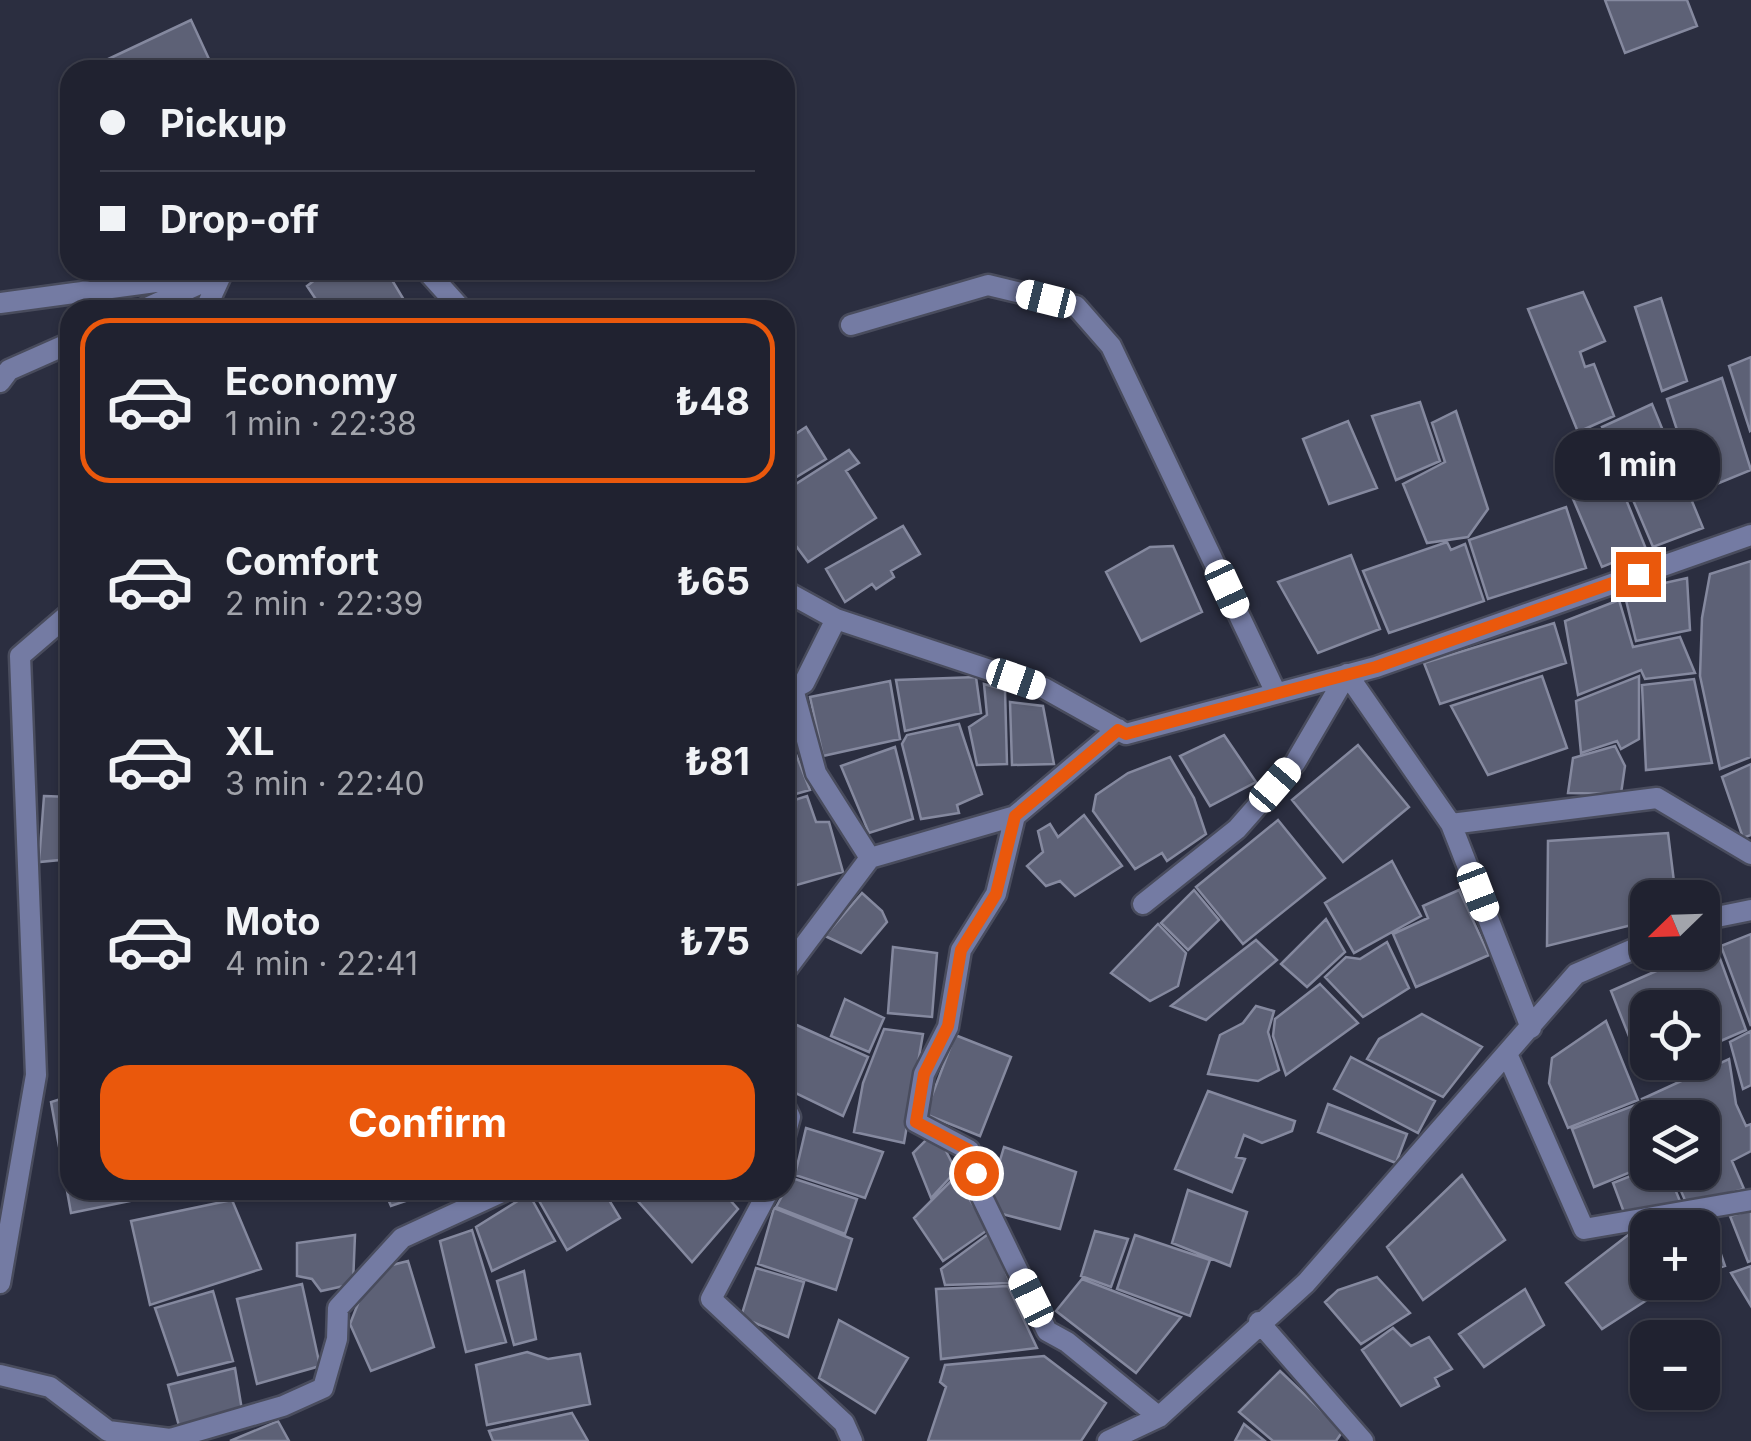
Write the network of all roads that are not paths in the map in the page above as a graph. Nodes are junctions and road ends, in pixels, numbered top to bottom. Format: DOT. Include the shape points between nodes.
graph roads {
  1 [pos="164,280"];
  2 [pos="206,280"];
  3 [pos="435,280"];
  4 [pos="163,300"];
  5 [pos="453,300"];
  6 [pos="0,304"];
  7 [pos="851,325"];
  8 [pos="60,348"];
  9 [pos="0,382"];
  10 [pos="1751,535"];
  11 [pos="795,597"];
  12 [pos="836,619"];
  13 [pos="60,622"];
  14 [pos="1347,674"];
  15 [pos="795,688"];
  16 [pos="1276,693"];
  17 [pos="795,708"];
  18 [pos="1118,730"];
  19 [pos="1015,816"];
  20 [pos="1451,824"];
  21 [pos="1751,854"];
  22 [pos="870,858"];
  23 [pos="1144,904"];
  24 [pos="1751,910"];
  25 [pos="1720,916"];
  26 [pos="1630,951"];
  27 [pos="795,958"];
  28 [pos="1531,1028"];
  29 [pos="1508,1056"];
  30 [pos="484,1200"];
  31 [pos="763,1200"];
  32 [pos="1751,1200"];
  33 [pos="0,1283"];
  34 [pos="1259,1322"];
  35 [pos="0,1375"];
  36 [pos="1159,1417"];
  37 [pos="852,1441"];
  38 [pos="1108,1441"];
  39 [pos="1364,1441"];
  1 -- 6 [label="street"];
  2 -- 4 [label="street"];
  3 -- 5 [label="street"];
  7 -- 16 [label="street" via="988,285 1076,306 1111,346"];
  8 -- 9 [label="street" via="10,370"];
  10 -- 14 [label="street"];
  11 -- 12 [label="street"];
  12 -- 15 [label="street" via="804,684"];
  12 -- 18 [label="street" via="1044,688"];
  13 -- 33 [label="street" via="20,656 36,1075"];
  14 -- 16 [label="street"];
  14 -- 20 [label="street"];
  14 -- 23 [label="street" via="1294,763 1237,830"];
  16 -- 18 [label="street" via="1126,734"];
  17 -- 22 [label="street" via="816,773"];
  18 -- 19 [label="street"];
  19 -- 22 [label="street"];
  19 -- 36 [label="street" via="996,894 961,950 948,1026 924,1074 916,1122 969,1150 982,1197 1047,1331"];
  20 -- 21 [label="street" via="1657,798"];
  20 -- 28 [label="street"];
  22 -- 27 [label="street"];
  24 -- 25 [label="street"];
  26 -- 28 [label="street" via="1576,974"];
  28 -- 29 [label="street"];
  29 -- 32 [label="street" via="1584,1229"];
  29 -- 34 [label="street" via="1306,1283"];
  30 -- 35 [label="street" via="402,1238 338,1308 323,1388 283,1406 170,1439 108,1431 50,1387"];
  31 -- 37 [label="street" via="711,1298 844,1423"];
  34 -- 36 [label="street"];
  34 -- 39 [label="street"];
  36 -- 38 [label="street"];
}
